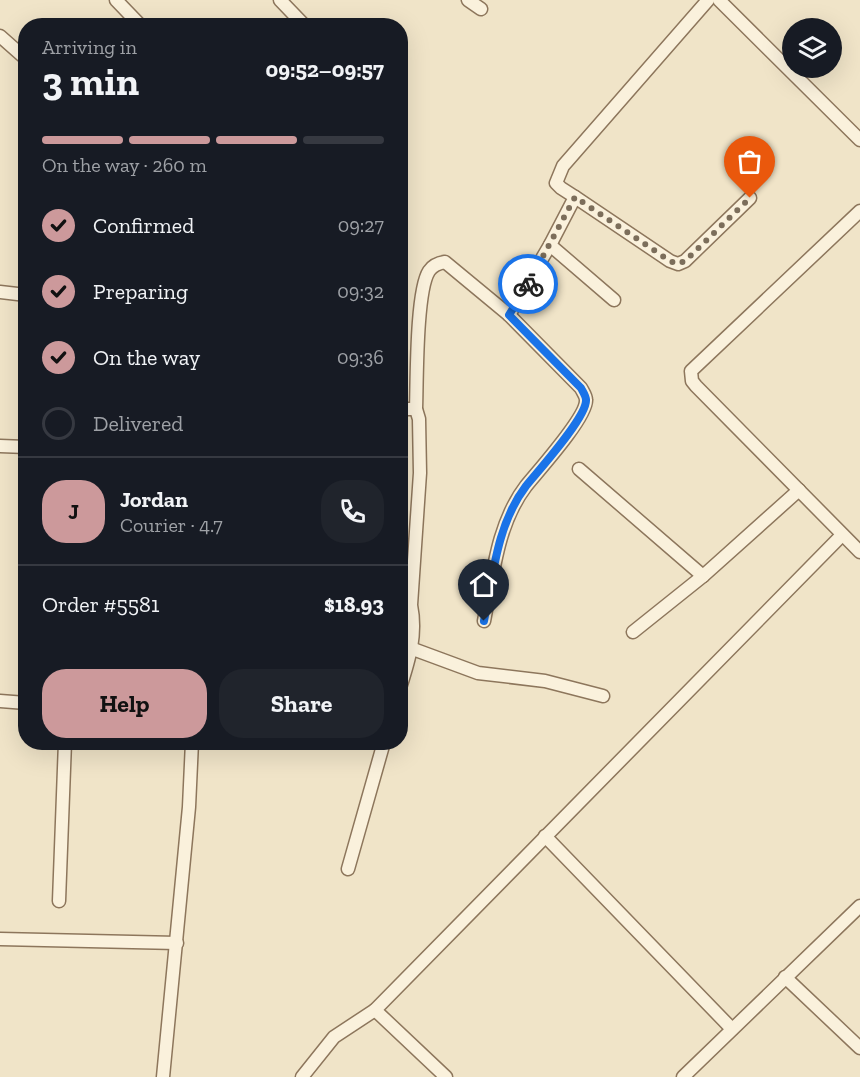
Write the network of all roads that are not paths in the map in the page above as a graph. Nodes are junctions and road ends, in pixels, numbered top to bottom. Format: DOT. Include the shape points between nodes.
graph roads {
  1 [pos="116,0"];
  2 [pos="280,0"];
  3 [pos="468,0"];
  4 [pos="708,0"];
  5 [pos="719,0"];
  6 [pos="481,9"];
  7 [pos="133,18"];
  8 [pos="297,18"];
  9 [pos="0,36"];
  10 [pos="18,52"];
  11 [pos="860,140"];
  12 [pos="575,197"];
  13 [pos="750,198"];
  14 [pos="860,211"];
  15 [pos="550,245"];
  16 [pos="0,292"];
  17 [pos="18,294"];
  18 [pos="614,300"];
  19 [pos="509,315"];
  20 [pos="408,408"];
  21 [pos="416,409"];
  22 [pos="0,446"];
  23 [pos="18,447"];
  24 [pos="579,469"];
  25 [pos="799,490"];
  26 [pos="842,535"];
  27 [pos="860,552"];
  28 [pos="703,576"];
  29 [pos="408,585"];
  30 [pos="408,608"];
  31 [pos="484,621"];
  32 [pos="633,632"];
  33 [pos="413,649"];
  34 [pos="408,664"];
  35 [pos="603,696"];
  36 [pos="0,701"];
  37 [pos="18,702"];
  38 [pos="65,750"];
  39 [pos="192,750"];
  40 [pos="382,750"];
  41 [pos="545,836"];
  42 [pos="348,869"];
  43 [pos="59,901"];
  44 [pos="860,906"];
  45 [pos="0,939"];
  46 [pos="177,943"];
  47 [pos="785,977"];
  48 [pos="375,1010"];
  49 [pos="732,1029"];
  50 [pos="860,1048"];
  51 [pos="163,1077"];
  52 [pos="302,1077"];
  53 [pos="446,1077"];
  54 [pos="683,1077"];
  1 -- 7 [label="street"];
  2 -- 8 [label="street"];
  3 -- 6 [label="street"];
  4 -- 12 [label="street" via="563,166 556,183"];
  5 -- 11 [label="street"];
  9 -- 10 [label="street"];
  12 -- 13 [label="street" via="678,264"];
  12 -- 15 [label="street"];
  14 -- 25 [label="street" via="691,371 696,386"];
  15 -- 18 [label="street"];
  15 -- 19 [label="street"];
  16 -- 17 [label="street"];
  19 -- 21 [label="street" via="445,262 429,270 421,310"];
  19 -- 31 [label="street" via="581,388 586,399 585,407 558,449 509,512"];
  20 -- 21 [label="street"];
  21 -- 29 [label="street" via="420,473"];
  22 -- 23 [label="street"];
  24 -- 28 [label="street"];
  25 -- 26 [label="street"];
  25 -- 28 [label="street"];
  26 -- 27 [label="street"];
  26 -- 41 [label="street"];
  28 -- 32 [label="street"];
  30 -- 33 [label="street" via="414,621"];
  33 -- 34 [label="street"];
  33 -- 35 [label="street" via="478,673 545,681"];
  36 -- 37 [label="street"];
  38 -- 43 [label="street"];
  39 -- 46 [label="street"];
  40 -- 42 [label="street"];
  41 -- 48 [label="street"];
  41 -- 49 [label="street"];
  44 -- 47 [label="street"];
  45 -- 46 [label="street"];
  46 -- 51 [label="street"];
  47 -- 49 [label="street"];
  47 -- 50 [label="street"];
  48 -- 52 [label="street" via="334,1037"];
  48 -- 53 [label="street"];
  49 -- 54 [label="street"];
}
